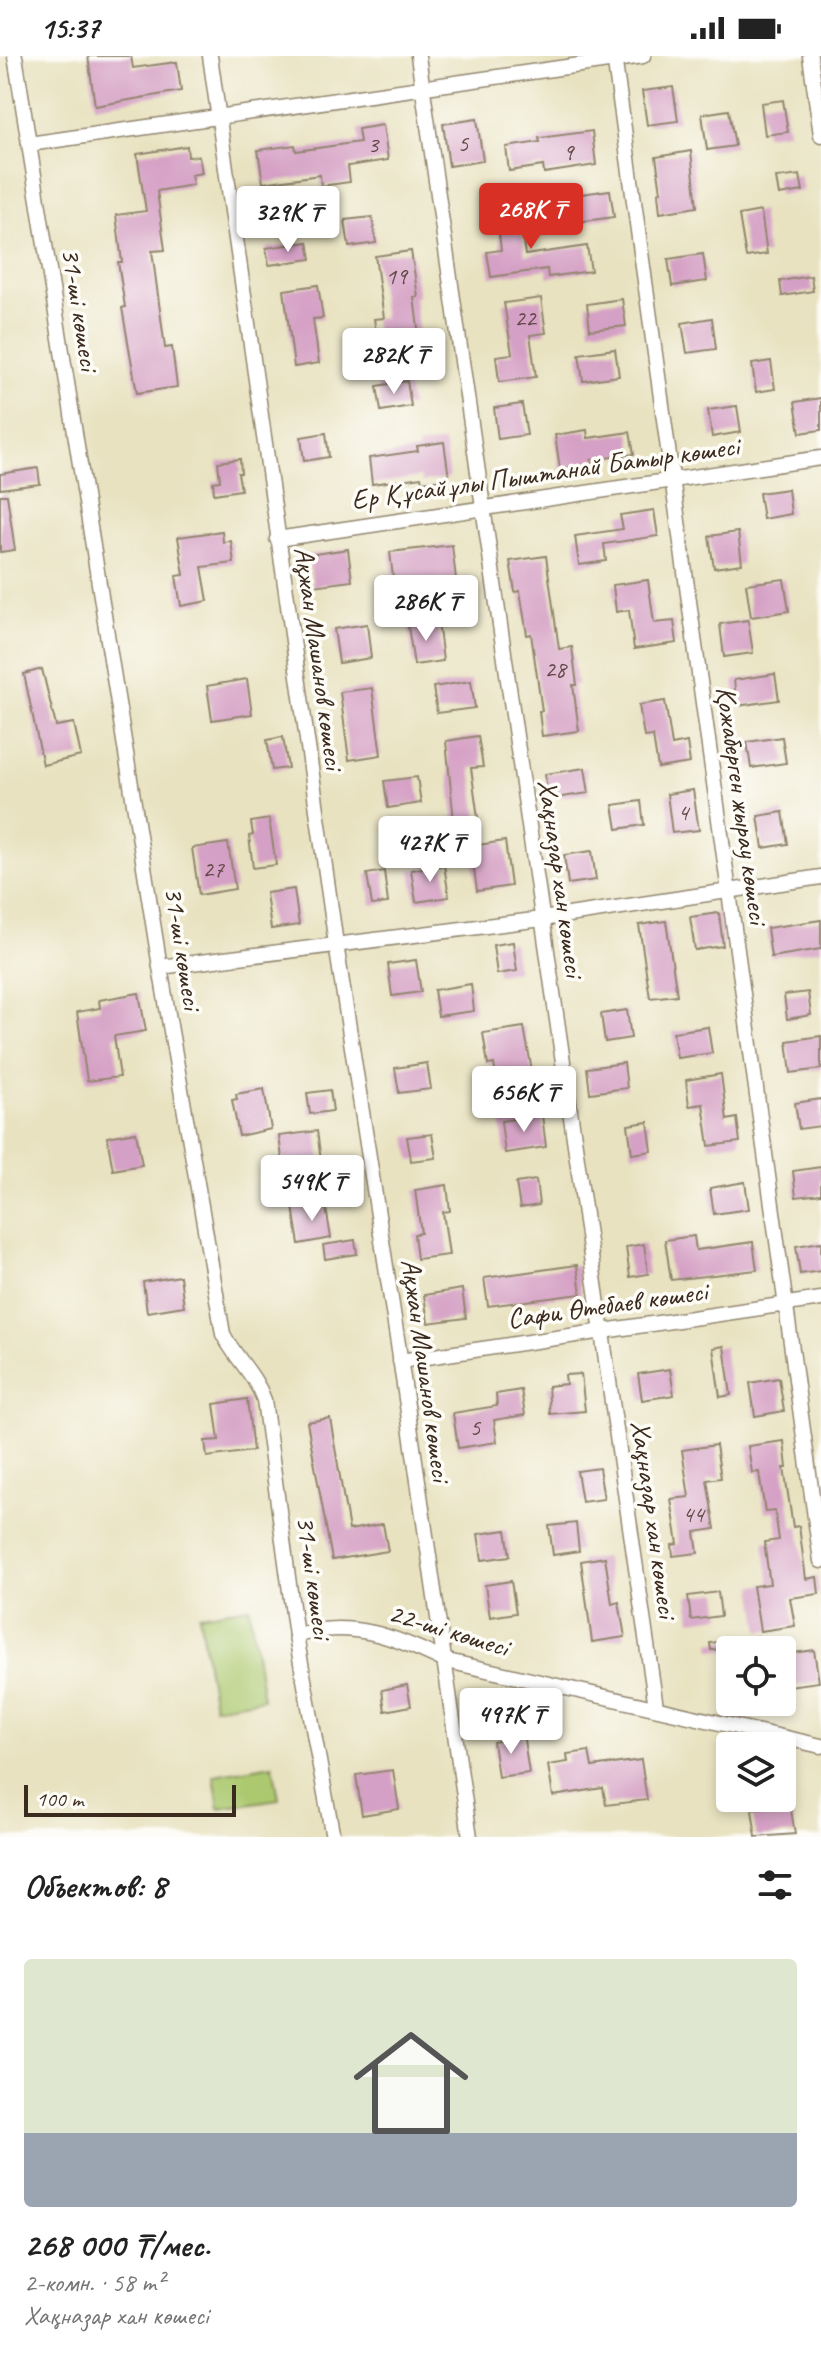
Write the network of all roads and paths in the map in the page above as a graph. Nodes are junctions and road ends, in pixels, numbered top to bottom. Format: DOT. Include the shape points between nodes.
graph roads {
  1 [pos="15,56"];
  2 [pos="210,56"];
  3 [pos="418,56"];
  4 [pos="643,56"];
  5 [pos="810,56"];
  6 [pos="614,58"];
  7 [pos="422,87"];
  8 [pos="218,117"];
  9 [pos="821,135"];
  10 [pos="29,144"];
  11 [pos="821,458"];
  12 [pos="672,480"];
  13 [pos="483,508"];
  14 [pos="277,539"];
  15 [pos="821,877"];
  16 [pos="729,891"];
  17 [pos="542,919"];
  18 [pos="336,944"];
  19 [pos="160,967"];
  20 [pos="821,1299"];
  21 [pos="786,1304"];
  22 [pos="602,1331"];
  23 [pos="400,1361"];
  24 [pos="821,1561"];
  25 [pos="296,1636"];
  26 [pos="443,1660"];
  27 [pos="656,1707"];
  28 [pos="821,1746"];
  29 [pos="333,1837"];
  30 [pos="470,1837"];
  1 -- 10 [label="street, 31-ші көшесі"];
  2 -- 8 [label="street, Ақжан Машанов көшесі"];
  3 -- 7 [label="street, Хақназар хан көшесі"];
  4 -- 6 [label="street"];
  5 -- 9 [label="street"];
  6 -- 7 [label="street"];
  6 -- 12 [label="street, Қожаберген жырау көшесі"];
  7 -- 8 [label="street"];
  7 -- 13 [label="street, Хақназар хан көшесі"];
  8 -- 10 [label="street"];
  8 -- 14 [label="street, Ақжан Машанов көшесі"];
  10 -- 19 [label="street, 31-ші көшесі"];
  11 -- 12 [label="street, Ер Құсайұлы Пыштанай Батыр көшесі"];
  12 -- 13 [label="street, Ер Құсайұлы Пыштанай Батыр көшесі"];
  12 -- 16 [label="street, Қожаберген жырау көшесі"];
  13 -- 14 [label="street, Ер Құсайұлы Пыштанай Батыр көшесі"];
  13 -- 17 [label="street, Хақназар хан көшесі"];
  14 -- 18 [label="street, Ақжан Машанов көшесі"];
  15 -- 16 [label="street"];
  16 -- 17 [label="street"];
  16 -- 21 [label="street, Қожаберген жырау көшесі"];
  17 -- 18 [label="street"];
  17 -- 22 [label="street, Хақназар хан көшесі"];
  18 -- 19 [label="street"];
  18 -- 23 [label="street, Ақжан Машанов көшесі"];
  19 -- 25 [label="street, 31-ші көшесі" via="223,1334 264,1400"];
  20 -- 21 [label="street, Сафи Өтебаев көшесі"];
  21 -- 22 [label="street, Сафи Өтебаев көшесі"];
  21 -- 24 [label="street, Қожаберген жырау көшесі"];
  22 -- 23 [label="street, Сафи Өтебаев көшесі"];
  22 -- 27 [label="street, Хақназар хан көшесі"];
  23 -- 26 [label="street, Ақжан Машанов көшесі"];
  25 -- 26 [label="street, 22-ші көшесі" via="315,1629 362,1630 391,1636"];
  25 -- 29 [label="street, 31-ші көшесі"];
  26 -- 27 [label="street, 22-ші көшесі"];
  26 -- 30 [label="street, Ақжан Машанов көшесі"];
  27 -- 28 [label="street, 22-ші көшесі"];
}
